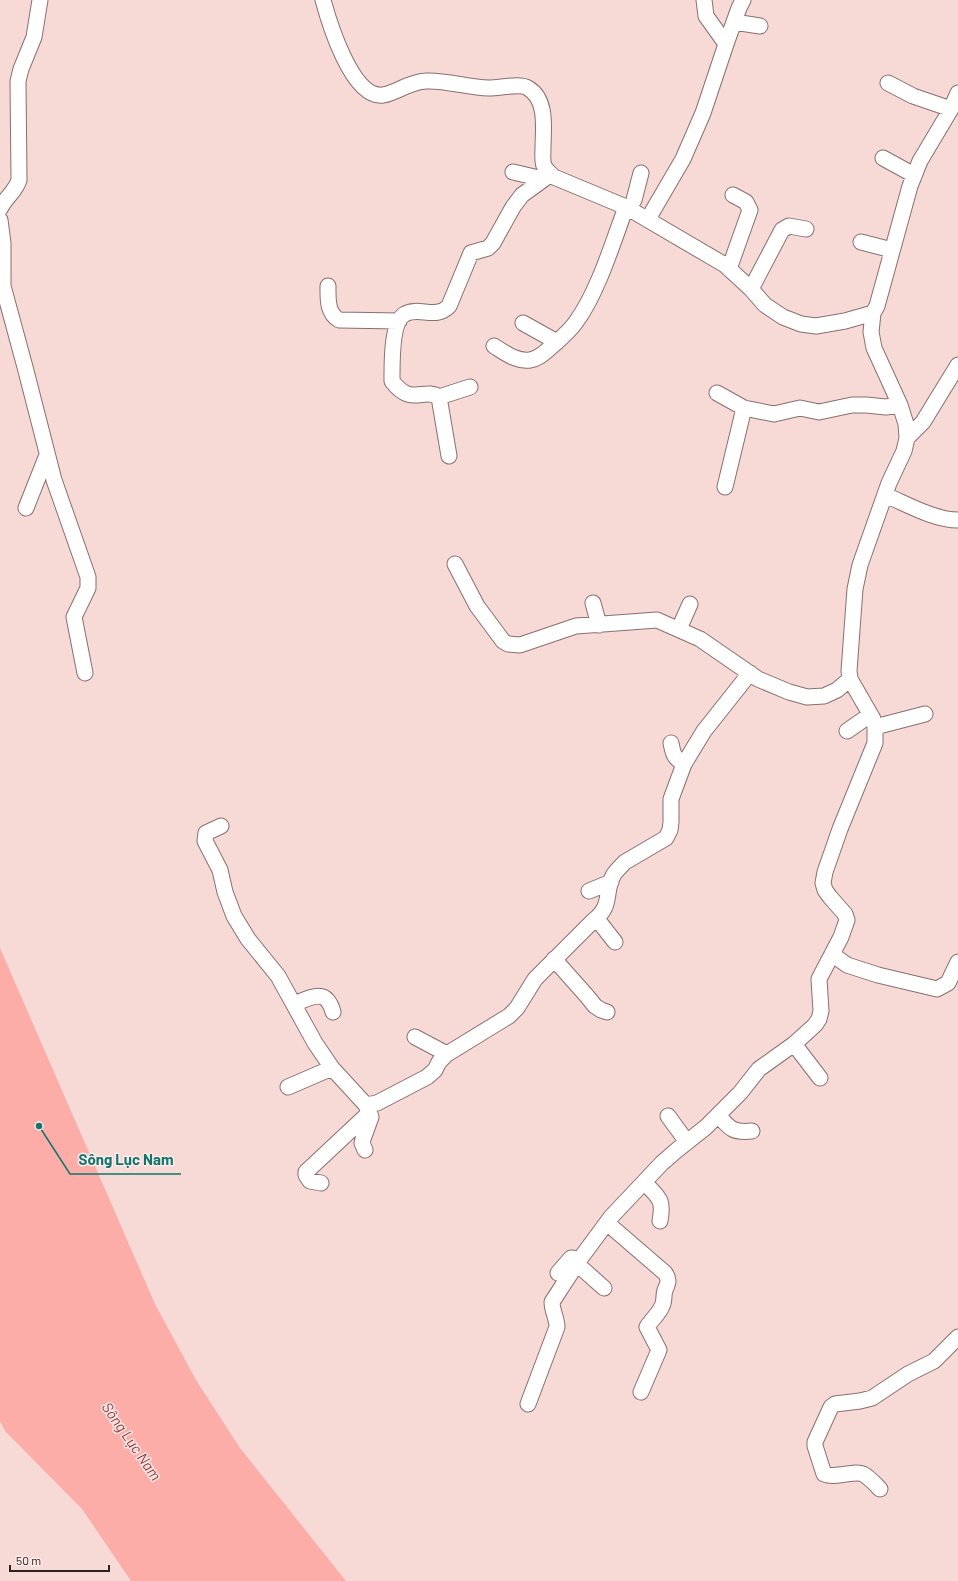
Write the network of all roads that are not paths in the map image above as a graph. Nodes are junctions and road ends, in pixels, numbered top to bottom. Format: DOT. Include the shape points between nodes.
graph roads {
  1 [pos="40,0"];
  2 [pos="322,0"];
  3 [pos="335,0"];
  4 [pos="704,0"];
  5 [pos="743,0"];
  6 [pos="327,14"];
  7 [pos="734,22"];
  8 [pos="760,26"];
  9 [pos="726,44"];
  10 [pos="888,83"];
  11 [pos="958,93"];
  12 [pos="951,109"];
  13 [pos="883,158"];
  14 [pos="513,172"];
  15 [pos="641,173"];
  16 [pos="914,175"];
  17 [pos="547,176"];
  18 [pos="733,196"];
  19 [pos="631,205"];
  20 [pos="0,209"];
  21 [pos="648,219"];
  22 [pos="0,220"];
  23 [pos="806,229"];
  24 [pos="861,242"];
  25 [pos="892,250"];
  26 [pos="729,269"];
  27 [pos="328,286"];
  28 [pos="751,289"];
  29 [pos="4,310"];
  30 [pos="873,313"];
  31 [pos="399,321"];
  32 [pos="523,323"];
  33 [pos="557,342"];
  34 [pos="494,346"];
  35 [pos="958,365"];
  36 [pos="470,387"];
  37 [pos="717,393"];
  38 [pos="439,397"];
  39 [pos="900,405"];
  40 [pos="744,408"];
  41 [pos="907,438"];
  42 [pos="47,455"];
  43 [pos="449,456"];
  44 [pos="725,487"];
  45 [pos="885,495"];
  46 [pos="26,508"];
  47 [pos="958,520"];
  48 [pos="455,564"];
  49 [pos="593,603"];
  50 [pos="690,604"];
  51 [pos="599,624"];
  52 [pos="679,629"];
  53 [pos="85,673"];
  54 [pos="750,673"];
  55 [pos="850,679"];
  56 [pos="925,714"];
  57 [pos="872,721"];
  58 [pos="847,731"];
  59 [pos="671,743"];
  60 [pos="684,764"];
  61 [pos="220,826"];
  62 [pos="612,882"];
  63 [pos="589,891"];
  64 [pos="597,919"];
  65 [pos="615,942"];
  66 [pos="832,954"];
  67 [pos="554,959"];
  68 [pos="958,962"];
  69 [pos="294,1004"];
  70 [pos="333,1012"];
  71 [pos="607,1012"];
  72 [pos="415,1037"];
  73 [pos="794,1044"];
  74 [pos="447,1054"];
  75 [pos="332,1068"];
  76 [pos="820,1078"];
  77 [pos="288,1087"];
  78 [pos="368,1109"];
  79 [pos="718,1115"];
  80 [pos="668,1116"];
  81 [pos="752,1131"];
  82 [pos="687,1142"];
  83 [pos="365,1150"];
  84 [pos="321,1183"];
  85 [pos="645,1183"];
  86 [pos="660,1221"];
  87 [pos="607,1223"];
  88 [pos="578,1262"];
  89 [pos="558,1273"];
  90 [pos="604,1288"];
  91 [pos="958,1337"];
  92 [pos="641,1392"];
  93 [pos="528,1404"];
  94 [pos="880,1489"];
  1 -- 20 [label="street" via="34,37 18,80 17,186"];
  2 -- 6 [label="street"];
  3 -- 6 [label="street"];
  4 -- 9 [label="street" via="706,16"];
  5 -- 7 [label="street"];
  6 -- 17 [label="street" via="354,75 368,91 377,95 384,95 412,83 432,81 489,88 529,88 541,105"];
  7 -- 8 [label="street"];
  7 -- 9 [label="street"];
  9 -- 21 [label="street" via="704,113 683,159"];
  10 -- 12 [label="street" via="913,96"];
  11 -- 12 [label="street"];
  12 -- 16 [label="street"];
  13 -- 16 [label="street"];
  14 -- 17 [label="street"];
  15 -- 19 [label="street"];
  16 -- 25 [label="street"];
  17 -- 19 [label="street"];
  17 -- 31 [label="street" via="522,194 493,243 488,248 471,253 444,311 410,312 404,314"];
  18 -- 26 [label="street" via="746,202 750,210"];
  19 -- 21 [label="street"];
  19 -- 33 [label="street" via="583,310 576,322"];
  21 -- 26 [label="street"];
  22 -- 29 [label="street" via="4,262"];
  23 -- 28 [label="street" via="789,226 782,230"];
  24 -- 25 [label="street"];
  25 -- 30 [label="street"];
  26 -- 28 [label="street"];
  27 -- 31 [label="street" via="330,311 339,320"];
  28 -- 30 [label="street" via="765,304 783,317 801,324 816,326 845,322"];
  29 -- 42 [label="street" via="25,367"];
  30 -- 39 [label="street" via="871,332 874,348"];
  31 -- 38 [label="street" via="393,350 392,381 402,393"];
  32 -- 33 [label="street"];
  33 -- 34 [label="street" via="531,360 512,357"];
  35 -- 41 [label="street" via="923,422"];
  36 -- 38 [label="street"];
  37 -- 40 [label="street"];
  38 -- 43 [label="street"];
  39 -- 40 [label="street" via="886,408 852,405 819,412 800,408 774,414"];
  39 -- 41 [label="street"];
  40 -- 44 [label="street"];
  41 -- 45 [label="street"];
  42 -- 46 [label="street"];
  42 -- 53 [label="street" via="88,577 88,588 74,617"];
  45 -- 47 [label="street" via="939,517"];
  45 -- 55 [label="street" via="860,565 855,589"];
  48 -- 51 [label="street" via="477,606 502,641 508,644 520,645 570,627"];
  49 -- 51 [label="street"];
  50 -- 52 [label="street"];
  51 -- 52 [label="street" via="657,620"];
  52 -- 54 [label="street" via="714,648"];
  54 -- 55 [label="street" via="768,684 807,697 824,696 837,690"];
  54 -- 60 [label="street" via="704,731"];
  55 -- 57 [label="street"];
  56 -- 57 [label="street"];
  57 -- 58 [label="street"];
  57 -- 66 [label="street" via="875,743 872,754 825,872 823,884 847,920"];
  59 -- 60 [label="street" via="673,755"];
  60 -- 62 [label="street" via="671,799 670,830 666,838 625,862 614,875"];
  61 -- 69 [label="street" via="206,833 205,841 220,870 234,916 248,940 278,976"];
  62 -- 63 [label="street"];
  62 -- 64 [label="street" via="606,908"];
  64 -- 65 [label="street"];
  64 -- 67 [label="street"];
  66 -- 68 [label="street" via="847,965 937,989 948,983"];
  66 -- 73 [label="street" via="819,979 819,1019"];
  67 -- 71 [label="street" via="595,1006"];
  67 -- 74 [label="street" via="535,979 509,1016"];
  69 -- 70 [label="street" via="323,997 327,999"];
  69 -- 75 [label="street"];
  72 -- 74 [label="street"];
  73 -- 76 [label="street"];
  73 -- 79 [label="street" via="759,1070"];
  74 -- 78 [label="street" via="427,1077"];
  75 -- 77 [label="street"];
  75 -- 78 [label="street"];
  78 -- 83 [label="street" via="370,1120 362,1143"];
  78 -- 84 [label="street" via="306,1172 310,1181"];
  79 -- 81 [label="street" via="733,1130"];
  79 -- 82 [label="street"];
  80 -- 82 [label="street"];
  82 -- 85 [label="street"];
  85 -- 86 [label="street" via="660,1199"];
  85 -- 87 [label="street"];
  87 -- 88 [label="street"];
  87 -- 92 [label="street" via="668,1277 662,1308 647,1327 659,1350"];
  88 -- 89 [label="street" via="571,1258"];
  88 -- 90 [label="street"];
  88 -- 93 [label="street" via="552,1302 557,1327"];
  91 -- 94 [label="street" via="929,1364 908,1374 872,1398 835,1404 831,1407 815,1446 824,1474 863,1474"];
}
